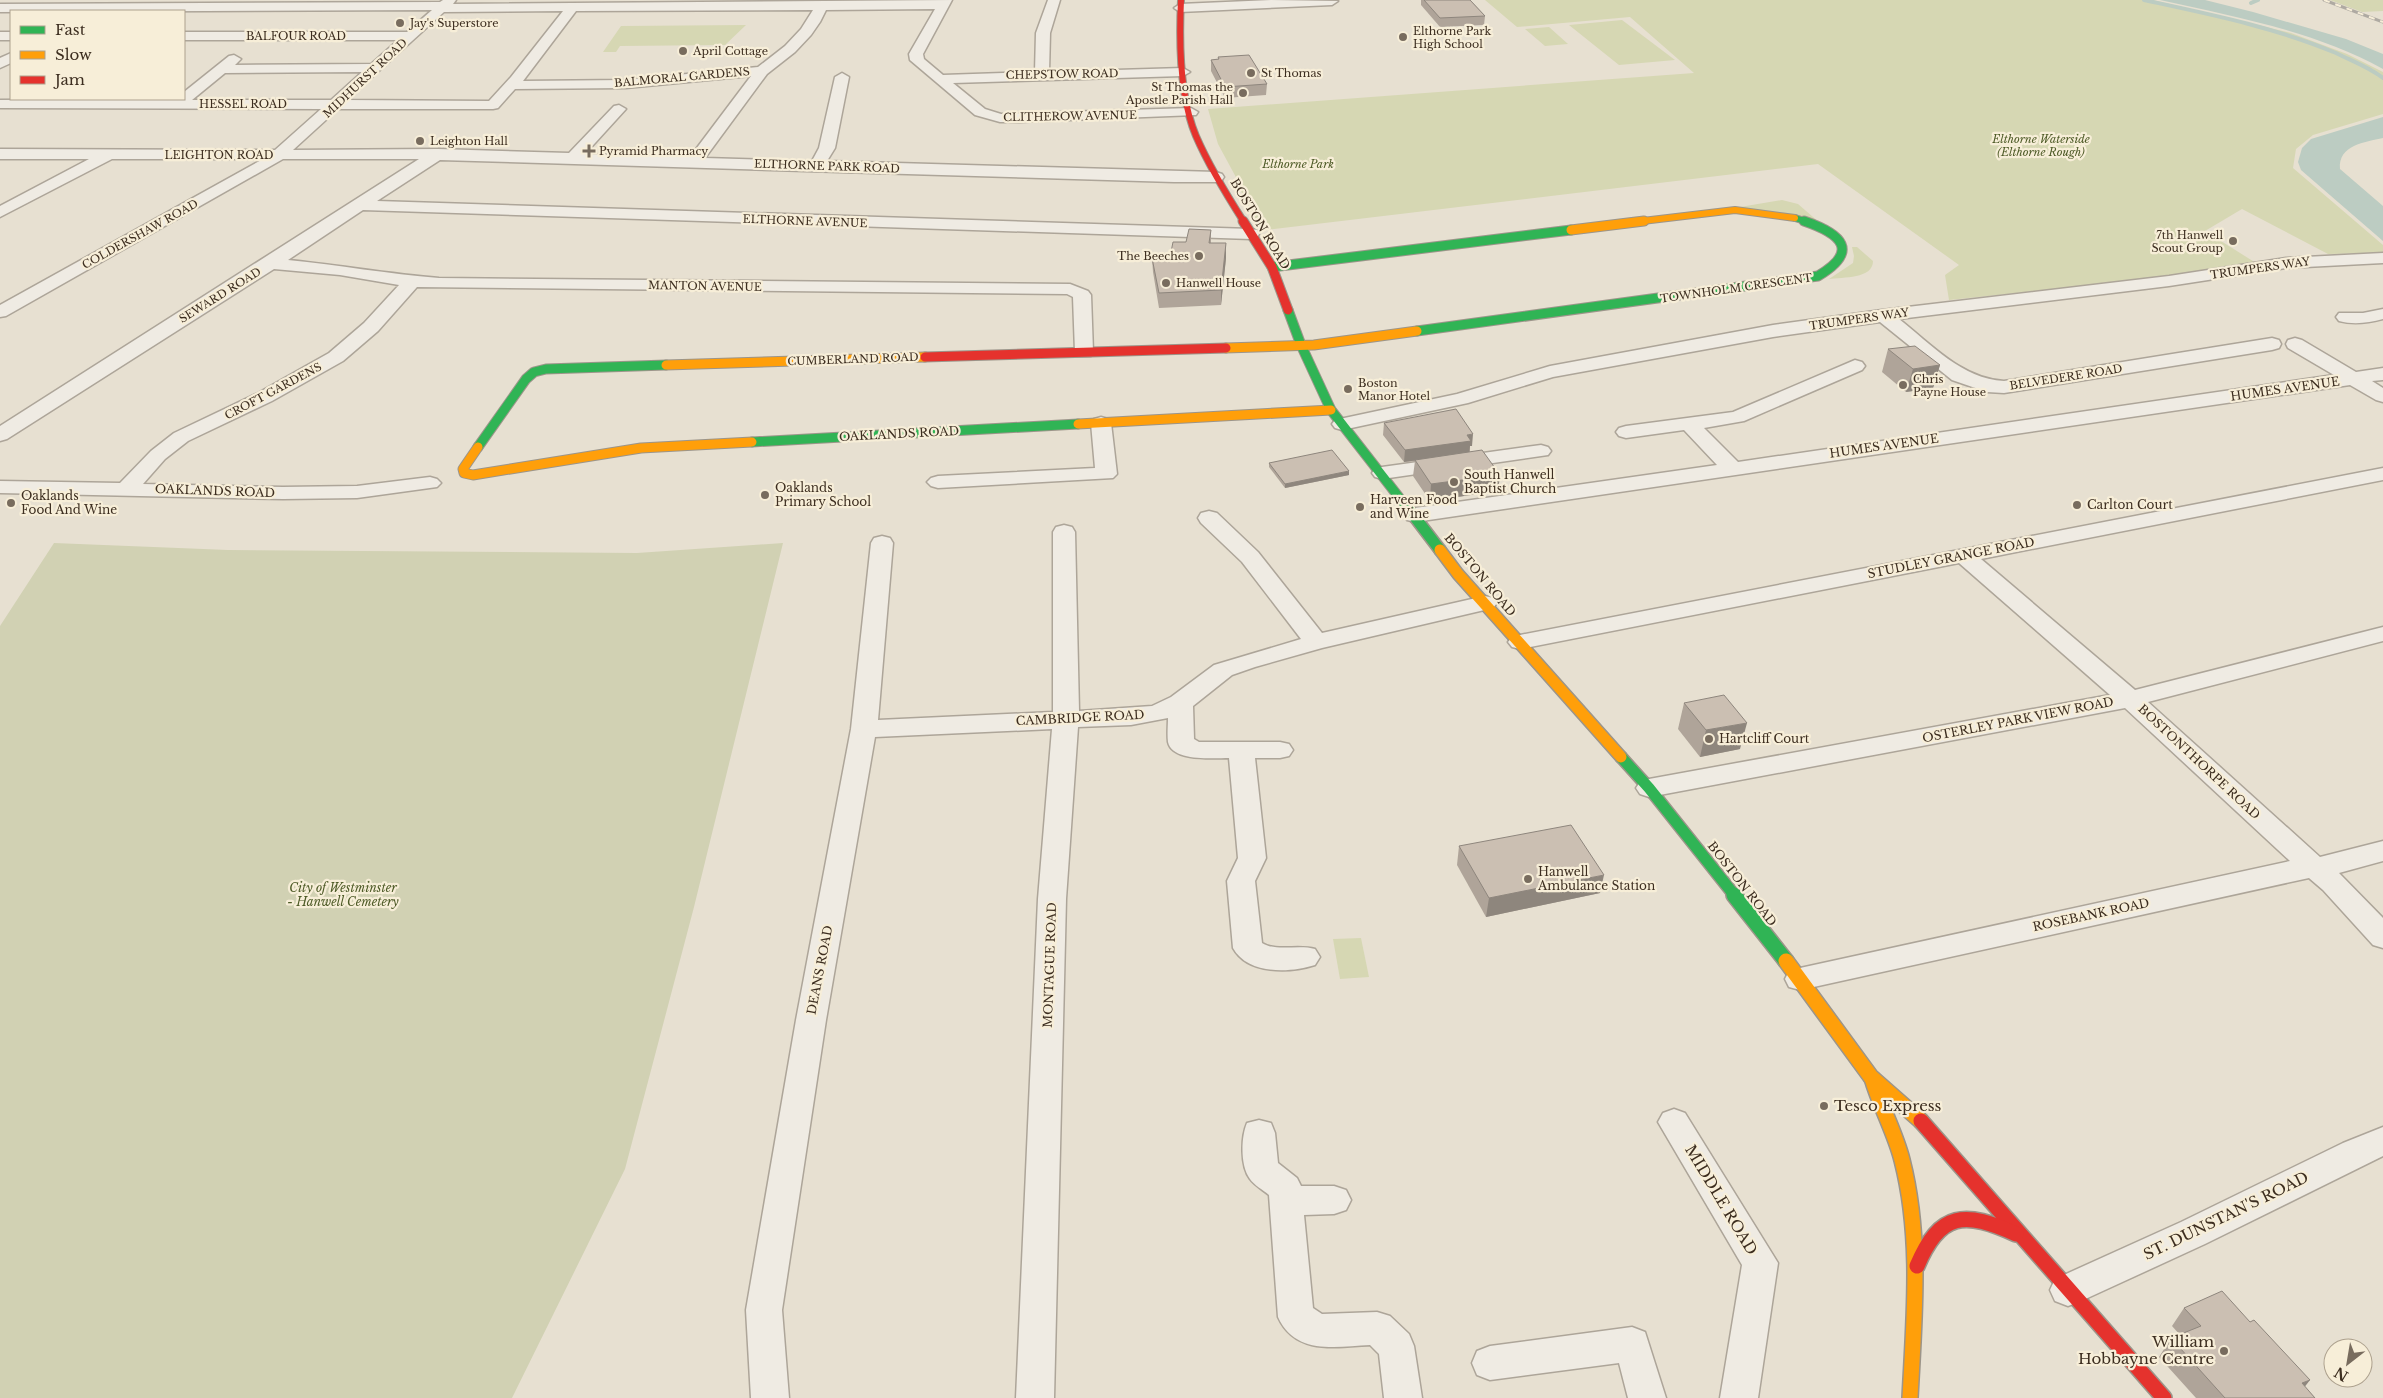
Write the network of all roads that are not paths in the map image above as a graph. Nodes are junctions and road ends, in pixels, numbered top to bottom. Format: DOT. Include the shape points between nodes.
graph roads {
  1 [pos="110,0"];
  2 [pos="1054,0"];
  3 [pos="1329,0"];
  4 [pos="944,3"];
  5 [pos="444,4"];
  6 [pos="1180,4"];
  7 [pos="821,5"];
  8 [pos="573,7"];
  9 [pos="0,8"];
  10 [pos="94,9"];
  11 [pos="185,36"];
  12 [pos="263,36"];
  13 [pos="409,36"];
  14 [pos="374,68"];
  15 [pos="221,69"];
  16 [pos="762,71"];
  17 [pos="1183,72"];
  18 [pos="1042,75"];
  19 [pos="842,77"];
  20 [pos="940,79"];
  21 [pos="511,85"];
  22 [pos="185,98"];
  23 [pos="183,100"];
  24 [pos="0,104"];
  25 [pos="178,104"];
  26 [pos="337,104"];
  27 [pos="619,109"];
  28 [pos="1191,112"];
  29 [pos="0,154"];
  30 [pos="438,154"];
  31 [pos="109,155"];
  32 [pos="279,155"];
  33 [pos="573,158"];
  34 [pos="694,162"];
  35 [pos="817,166"];
  36 [pos="1216,177"];
  37 [pos="360,205"];
  38 [pos="0,212"];
  39 [pos="1251,234"];
  40 [pos="2383,258"];
  41 [pos="271,263"];
  42 [pos="1272,267"];
  43 [pos="412,282"];
  44 [pos="0,312"];
  45 [pos="2383,314"];
  46 [pos="1882,316"];
  47 [pos="2345,316"];
  48 [pos="2272,344"];
  49 [pos="2295,344"];
  50 [pos="1301,345"];
  51 [pos="1084,352"];
  52 [pos="1855,366"];
  53 [pos="2383,374"];
  54 [pos="2353,379"];
  55 [pos="2383,396"];
  56 [pos="1336,417"];
  57 [pos="1101,423"];
  58 [pos="1689,424"];
  59 [pos="1626,432"];
  60 [pos="0,435"];
  61 [pos="1541,451"];
  62 [pos="1732,468"];
  63 [pos="1382,473"];
  64 [pos="2383,474"];
  65 [pos="468,475"];
  66 [pos="938,482"];
  67 [pos="430,483"];
  68 [pos="0,487"];
  69 [pos="126,488"];
  70 [pos="1415,515"];
  71 [pos="1209,518"];
  72 [pos="1064,532"];
  73 [pos="882,543"];
  74 [pos="1962,555"];
  75 [pos="1485,602"];
  76 [pos="2383,634"];
  77 [pos="1316,642"];
  78 [pos="1520,642"];
  79 [pos="2130,699"];
  80 [pos="1180,703"];
  81 [pos="1066,719"];
  82 [pos="864,729"];
  83 [pos="1241,750"];
  84 [pos="1280,750"];
  85 [pos="1649,788"];
  86 [pos="2383,851"];
  87 [pos="2313,867"];
  88 [pos="2383,937"];
  89 [pos="1305,957"];
  90 [pos="1800,978"];
  91 [pos="1871,1077"];
  92 [pos="1674,1122"];
  93 [pos="1259,1133"];
  94 [pos="2383,1141"];
  95 [pos="1334,1200"];
  96 [pos="1285,1201"];
  97 [pos="2027,1243"];
  98 [pos="1916,1270"];
  99 [pos="2068,1290"];
  100 [pos="1490,1363"];
  101 [pos="770,1398"];
  102 [pos="1035,1398"];
  103 [pos="1403,1398"];
  104 [pos="1647,1398"];
  105 [pos="1739,1398"];
  106 [pos="1910,1398"];
  107 [pos="2164,1398"];
  1 -- 10 [label="street"];
  2 -- 18 [label="street" via="1043,33"];
  3 -- 6 [label="street"];
  4 -- 7 [label="street"];
  4 -- 20 [label="street, CLITHEROW AVENUE" via="916,54 917,60"];
  5 -- 8 [label="street"];
  5 -- 10 [label="street"];
  5 -- 13 [label="street, MIDHURST ROAD"];
  6 -- 17 [label="street, BOSTON ROAD"];
  7 -- 8 [label="street"];
  7 -- 16 [label="street, BALMORAL GARDENS" via="806,32 781,58"];
  8 -- 21 [label="street"];
  9 -- 10 [label="street"];
  11 -- 12 [label="street, BALFOUR ROAD"];
  12 -- 13 [label="street, BALFOUR ROAD"];
  12 -- 15 [label="street"];
  13 -- 14 [label="street, MIDHURST ROAD"];
  14 -- 15 [label="street"];
  14 -- 26 [label="street, MIDHURST ROAD"];
  15 -- 22 [label="street"];
  16 -- 21 [label="street, BALMORAL GARDENS" via="626,84"];
  16 -- 34 [label="street"];
  17 -- 18 [label="street, CHEPSTOW ROAD"];
  17 -- 28 [label="street, BOSTON ROAD"];
  18 -- 20 [label="street, CHEPSTOW ROAD"];
  19 -- 35 [label="street" via="827,148"];
  20 -- 28 [label="street, CLITHEROW AVENUE" via="980,112 1000,118"];
  21 -- 26 [label="street, HESSEL ROAD" via="493,105"];
  23 -- 25 [label="street"];
  24 -- 25 [label="street, HESSEL ROAD"];
  25 -- 26 [label="street, HESSEL ROAD"];
  26 -- 32 [label="street, MIDHURST ROAD"];
  27 -- 33 [label="street"];
  28 -- 36 [label="street, BOSTON ROAD" via="1195,134"];
  29 -- 31 [label="street, LEIGHTON ROAD"];
  30 -- 32 [label="street, LEIGHTON ROAD"];
  30 -- 33 [label="street, ELTHORNE PARK ROAD"];
  30 -- 37 [label="street, SEWARD ROAD"];
  31 -- 32 [label="street, LEIGHTON ROAD"];
  31 -- 38 [label="street"];
  32 -- 44 [label="street, COLDERSHAW ROAD"];
  33 -- 34 [label="street, ELTHORNE PARK ROAD"];
  34 -- 35 [label="street, ELTHORNE PARK ROAD"];
  35 -- 36 [label="street, ELTHORNE PARK ROAD"];
  36 -- 39 [label="street, BOSTON ROAD"];
  37 -- 39 [label="street, ELTHORNE AVENUE"];
  37 -- 41 [label="street, SEWARD ROAD"];
  39 -- 42 [label="street, BOSTON ROAD"];
  40 -- 46 [label="street, TRUMPERS WAY" via="2286,263 2169,281"];
  41 -- 43 [label="street, MANTON AVENUE"];
  41 -- 60 [label="street, SEWARD ROAD"];
  42 -- 50 [label="street, BOSTON ROAD"];
  42 -- 50 [label="street, TOWNHOLM CRESCENT" via="1735,210 1756,210 1801,220 1835,236 1842,248 1842,260 1835,268 1818,276 1314,346"];
  43 -- 51 [label="street, MANTON AVENUE" via="1070,289 1082,295"];
  43 -- 69 [label="street, CROFT GARDENS" via="371,326 336,356 265,397 181,437"];
  45 -- 47 [label="street" via="2364,318"];
  46 -- 48 [label="street, BELVEDERE ROAD" via="1959,376 1987,386 2004,387"];
  46 -- 56 [label="street, TRUMPERS WAY" via="1665,349 1559,370 1461,399"];
  49 -- 54 [label="street"];
  50 -- 51 [label="street, CUMBERLAND ROAD"];
  50 -- 56 [label="street, BOSTON ROAD"];
  51 -- 65 [label="street, CUMBERLAND ROAD" via="546,369 534,372 526,379 463,469"];
  52 -- 58 [label="street" via="1737,417"];
  53 -- 54 [label="street, HUMES AVENUE"];
  54 -- 55 [label="street"];
  54 -- 62 [label="street, HUMES AVENUE"];
  56 -- 57 [label="street, OAKLANDS ROAD"];
  56 -- 63 [label="street, BOSTON ROAD"];
  57 -- 65 [label="street, OAKLANDS ROAD" via="642,448"];
  57 -- 66 [label="street" via="1106,474"];
  58 -- 59 [label="street"];
  58 -- 62 [label="street"];
  61 -- 63 [label="street"];
  62 -- 70 [label="street, HUMES AVENUE"];
  63 -- 70 [label="street, BOSTON ROAD"];
  64 -- 74 [label="street, STUDLEY GRANGE ROAD"];
  67 -- 69 [label="street, OAKLANDS ROAD" via="357,492"];
  68 -- 69 [label="street, OAKLANDS ROAD"];
  70 -- 75 [label="street, BOSTON ROAD" via="1453,567"];
  71 -- 77 [label="street" via="1250,557"];
  72 -- 81 [label="street, MONTAGUE ROAD"];
  73 -- 82 [label="street, DEANS ROAD"];
  74 -- 78 [label="street, STUDLEY GRANGE ROAD"];
  74 -- 79 [label="street, BOSTONTHORPE ROAD"];
  75 -- 77 [label="street, CAMBRIDGE ROAD"];
  75 -- 78 [label="street, BOSTON ROAD"];
  76 -- 79 [label="street, OSTERLEY PARK VIEW ROAD"];
  77 -- 80 [label="street, CAMBRIDGE ROAD" via="1223,670"];
  78 -- 85 [label="street, BOSTON ROAD"];
  79 -- 85 [label="street, OSTERLEY PARK VIEW ROAD"];
  79 -- 87 [label="street, BOSTONTHORPE ROAD"];
  80 -- 81 [label="street, CAMBRIDGE ROAD" via="1157,713 1131,717"];
  80 -- 83 [label="street" via="1181,743 1194,750"];
  81 -- 82 [label="street, CAMBRIDGE ROAD"];
  81 -- 102 [label="street, MONTAGUE ROAD" via="1052,899"];
  82 -- 101 [label="street, DEANS ROAD" via="810,1020 764,1310"];
  83 -- 84 [label="street"];
  83 -- 89 [label="street" via="1252,858 1241,881 1248,948 1263,958"];
  85 -- 90 [label="street, BOSTON ROAD"];
  86 -- 87 [label="street, ROSEBANK ROAD" via="2333,865"];
  87 -- 88 [label="street, BOSTONTHORPE ROAD" via="2333,883"];
  87 -- 90 [label="street, ROSEBANK ROAD"];
  90 -- 91 [label="street, BOSTON ROAD"];
  91 -- 97 [label="street, BOSTON ROAD" via="1915,1114"];
  91 -- 98 [label="street, BOSTON ROAD" via="1902,1159"];
  92 -- 105 [label="street, MIDDLE ROAD" via="1760,1263"];
  93 -- 96 [label="street" via="1262,1170 1285,1188"];
  94 -- 99 [label="street, ST. DUNSTAN'S ROAD"];
  95 -- 96 [label="street"];
  96 -- 103 [label="street" via="1296,1317 1317,1331 1377,1328 1396,1346"];
  97 -- 98 [label="street, BOSTON ROAD" via="1992,1222 1953,1220 1926,1239"];
  97 -- 99 [label="street"];
  98 -- 106 [label="street, BOSTON ROAD"];
  99 -- 107 [label="street"];
  100 -- 104 [label="street" via="1632,1344"];
}
